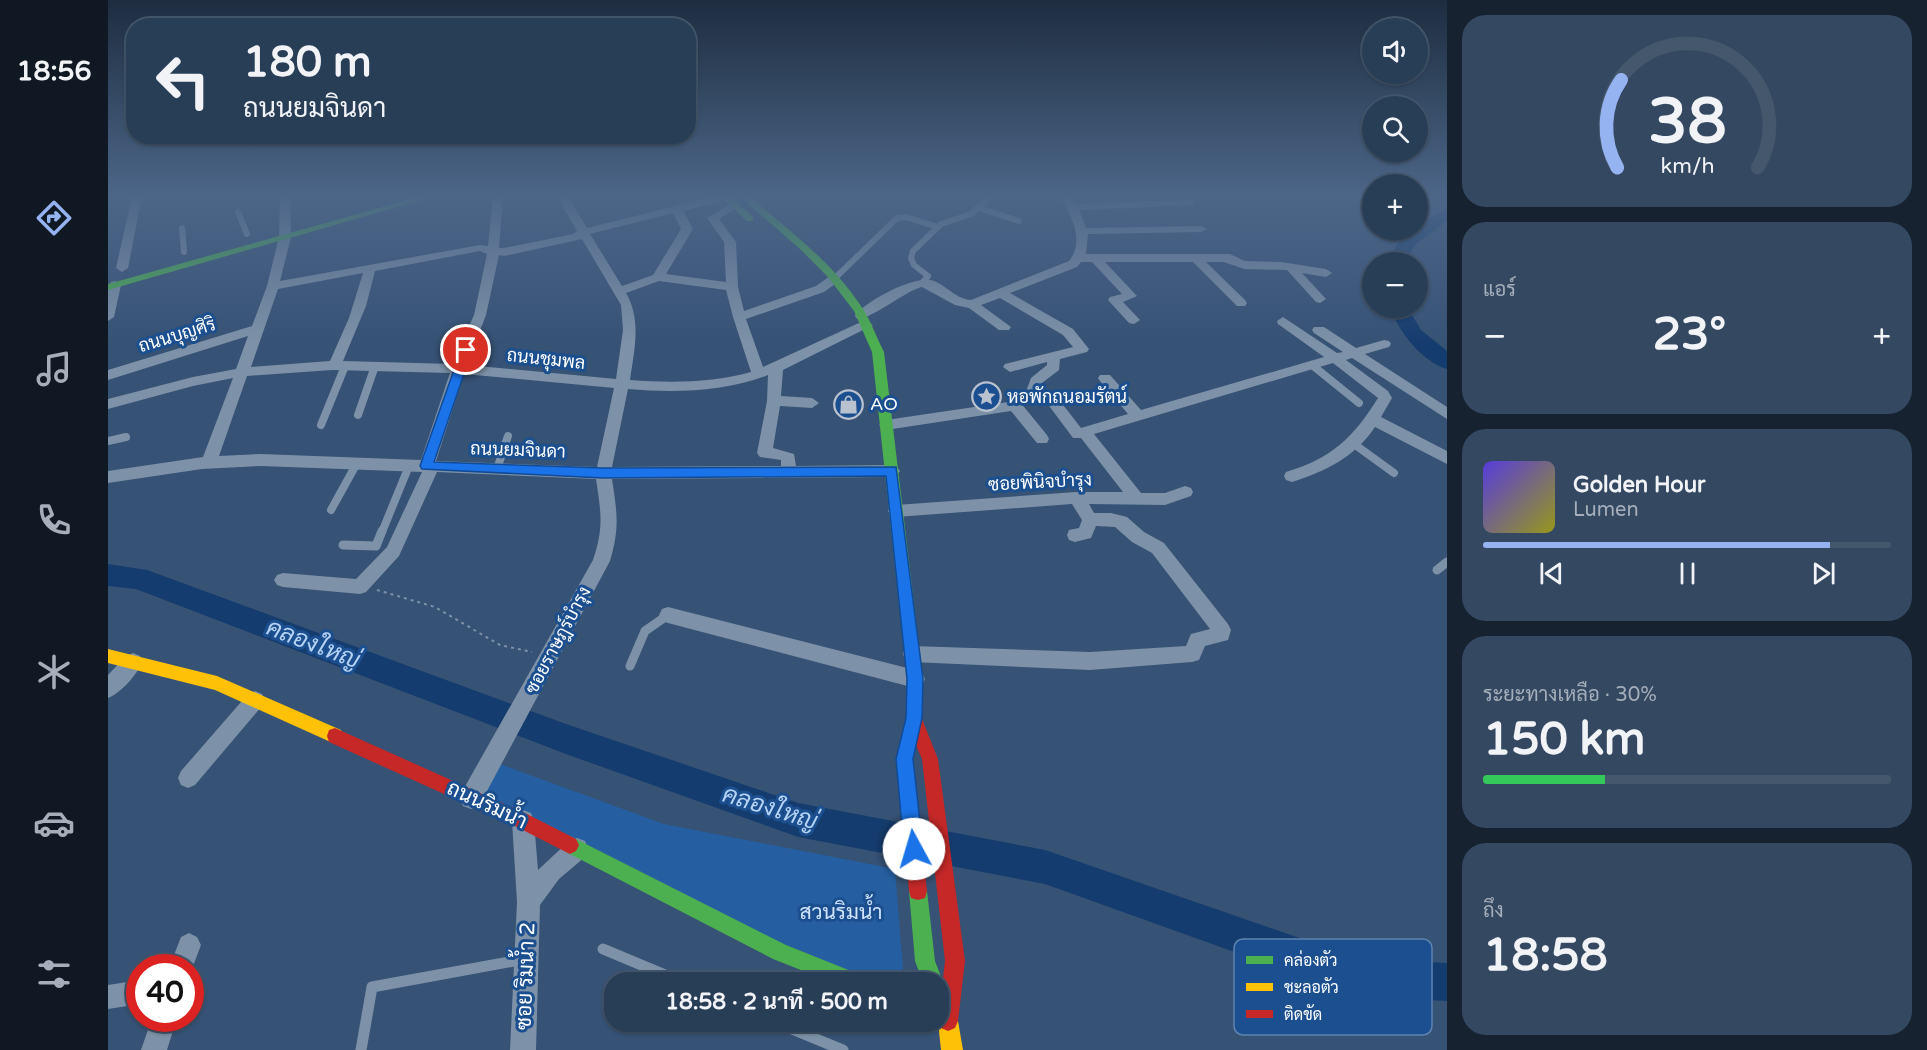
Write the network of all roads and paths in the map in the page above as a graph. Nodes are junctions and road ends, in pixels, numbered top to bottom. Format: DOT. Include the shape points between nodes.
graph roads {
  1 [pos="127,245"];
  2 [pos="183,245"];
  3 [pos="208,245"];
  4 [pos="239,245"];
  5 [pos="283,245"];
  6 [pos="493,245"];
  7 [pos="538,245"];
  8 [pos="592,245"];
  9 [pos="677,245"];
  10 [pos="730,245"];
  11 [pos="783,245"];
  12 [pos="869,245"];
  13 [pos="921,245"];
  14 [pos="1083,245"];
  15 [pos="493,250"];
  16 [pos="184,252"];
  17 [pos="1080,258"];
  18 [pos="1095,258"];
  19 [pos="1196,258"];
  20 [pos="122,268"];
  21 [pos="370,268"];
  22 [pos="1291,268"];
  23 [pos="108,272"];
  24 [pos="1326,273"];
  25 [pos="658,277"];
  26 [pos="834,279"];
  27 [pos="922,283"];
  28 [pos="112,286"];
  29 [pos="273,286"];
  30 [pos="732,287"];
  31 [pos="619,292"];
  32 [pos="999,292"];
  33 [pos="1320,299"];
  34 [pos="1241,303"];
  35 [pos="972,304"];
  36 [pos="108,317"];
  37 [pos="739,317"];
  38 [pos="863,320"];
  39 [pos="1134,320"];
  40 [pos="1283,321"];
  41 [pos="1004,327"];
  42 [pos="257,329"];
  43 [pos="1319,330"];
  44 [pos="1384,344"];
  45 [pos="1355,352"];
  46 [pos="1053,358"];
  47 [pos="1334,358"];
  48 [pos="776,365"];
  49 [pos="1312,365"];
  50 [pos="340,366"];
  51 [pos="375,366"];
  52 [pos="1010,367"];
  53 [pos="458,370"];
  54 [pos="244,372"];
  55 [pos="758,373"];
  56 [pos="108,375"];
  57 [pos="1105,378"];
  58 [pos="622,384"];
  59 [pos="774,401"];
  60 [pos="812,403"];
  61 [pos="1359,403"];
  62 [pos="108,404"];
  63 [pos="1447,414"];
  64 [pos="358,415"];
  65 [pos="1138,417"];
  66 [pos="1372,419"];
  67 [pos="321,425"];
  68 [pos="886,425"];
  69 [pos="1085,433"];
  70 [pos="508,436"];
  71 [pos="126,437"];
  72 [pos="1042,439"];
  73 [pos="108,441"];
  74 [pos="1354,444"];
  75 [pos="1447,458"];
  76 [pos="210,463"];
  77 [pos="357,463"];
  78 [pos="409,465"];
  79 [pos="429,466"];
  80 [pos="497,469"];
  81 [pos="788,471"];
  82 [pos="892,471"];
  83 [pos="603,473"];
  84 [pos="1394,473"];
  85 [pos="1292,476"];
  86 [pos="108,477"];
  87 [pos="1185,492"];
  88 [pos="1076,498"];
  89 [pos="1136,498"];
  90 [pos="331,510"];
  91 [pos="896,511"];
  92 [pos="1090,520"];
  93 [pos="1075,535"];
  94 [pos="343,545"];
  95 [pos="1447,562"];
  96 [pos="1437,570"];
  97 [pos="283,580"];
  98 [pos="360,586"];
  99 [pos="668,615"];
  100 [pos="912,654"];
  101 [pos="108,656"];
  102 [pos="549,657"];
  103 [pos="133,662"];
  104 [pos="630,666"];
  105 [pos="915,679"];
  106 [pos="108,689"];
  107 [pos="255,700"];
  108 [pos="914,718"];
  109 [pos="188,778"];
  110 [pos="471,798"];
  111 [pos="523,821"];
  112 [pos="577,849"];
  113 [pos="529,902"];
  114 [pos="189,945"];
  115 [pos="603,949"];
  116 [pos="186,954"];
  117 [pos="525,959"];
  118 [pos="658,972"];
  119 [pos="829,972"];
  120 [pos="929,972"];
  121 [pos="949,985"];
  122 [pos="126,994"];
  123 [pos="108,997"];
  124 [pos="160,1032"];
  125 [pos="799,1032"];
  126 [pos="947,1032"];
  127 [pos="154,1050"];
  128 [pos="361,1050"];
  129 [pos="523,1050"];
  130 [pos="843,1050"];
  131 [pos="952,1050"];
  1 -- 20 [label="street"];
  2 -- 16 [label="lane"];
  3 -- 16 [label="street"];
  4 -- 28 [label="street"];
  5 -- 29 [label="street"];
  6 -- 15 [label="street"];
  7 -- 15 [label="street" via="504,252"];
  8 -- 31 [label="street"];
  9 -- 25 [label="street"];
  10 -- 30 [label="street"];
  11 -- 26 [label="street"];
  12 -- 26 [label="lane"];
  13 -- 27 [label="lane" via="912,254 914,265 928,276"];
  14 -- 17 [label="street"];
  15 -- 21 [label="street" via="480,248"];
  15 -- 53 [label="street" via="478,322"];
  16 -- 20 [label="street"];
  17 -- 18 [label="street"];
  17 -- 32 [label="street"];
  18 -- 19 [label="street"];
  18 -- 39 [label="street" via="1131,296 1114,300"];
  19 -- 22 [label="street" via="1228,258 1244,265"];
  19 -- 34 [label="street"];
  20 -- 23 [label="street"];
  21 -- 29 [label="street"];
  21 -- 50 [label="street"];
  22 -- 24 [label="street"];
  22 -- 33 [label="street"];
  25 -- 30 [label="street"];
  25 -- 31 [label="street"];
  26 -- 37 [label="street" via="820,289"];
  26 -- 38 [label="street"];
  27 -- 35 [label="street" via="956,302"];
  27 -- 38 [label="street, ถนนชุมพล"];
  28 -- 36 [label="street"];
  29 -- 42 [label="street"];
  30 -- 37 [label="street"];
  31 -- 58 [label="street" via="627,304 630,321"];
  32 -- 35 [label="street"];
  32 -- 46 [label="street" via="1068,332 1082,349"];
  35 -- 41 [label="street"];
  37 -- 55 [label="street"];
  38 -- 48 [label="street, ถนนชุมพล"];
  38 -- 68 [label="street" via="878,352"];
  40 -- 47 [label="street"];
  42 -- 54 [label="street"];
  42 -- 56 [label="street, ถนนบุญศิริ"];
  43 -- 45 [label="street"];
  44 -- 45 [label="street"];
  45 -- 47 [label="street"];
  45 -- 63 [label="street"];
  46 -- 52 [label="street"];
  46 -- 69 [label="street" via="1054,367 1036,381 1034,389 1052,400 1078,434"];
  47 -- 49 [label="street"];
  47 -- 66 [label="street" via="1384,394"];
  48 -- 55 [label="street, ถนนชุมพล"];
  48 -- 59 [label="street"];
  49 -- 61 [label="lane"];
  49 -- 65 [label="street"];
  50 -- 51 [label="street, ถนนชุมพล"];
  50 -- 54 [label="street, ถนนชุมพล"];
  50 -- 67 [label="lane"];
  51 -- 53 [label="street, ถนนชุมพล"];
  51 -- 64 [label="lane"];
  53 -- 58 [label="street, ถนนชุมพล"];
  53 -- 79 [label="street"];
  54 -- 62 [label="street, ถนนชุมพล"];
  54 -- 76 [label="street"];
  55 -- 58 [label="street, ถนนชุมพล" via="707,384"];
  57 -- 65 [label="street"];
  58 -- 83 [label="street"];
  59 -- 60 [label="street"];
  59 -- 81 [label="street" via="765,453 789,458"];
  65 -- 69 [label="street"];
  66 -- 74 [label="street"];
  66 -- 75 [label="street"];
  68 -- 72 [label="street" via="1015,406"];
  68 -- 82 [label="street"];
  69 -- 89 [label="street"];
  70 -- 80 [label="lane"];
  71 -- 73 [label="lane"];
  74 -- 84 [label="lane"];
  74 -- 85 [label="street" via="1322,465"];
  76 -- 77 [label="street, ถนนยมจินดา"];
  76 -- 86 [label="street, ถนนยมจินดา"];
  77 -- 78 [label="street, ถนนยมจินดา"];
  77 -- 90 [label="lane"];
  78 -- 79 [label="street, ถนนยมจินดา"];
  78 -- 94 [label="lane" via="376,546"];
  79 -- 80 [label="street, ถนนยมจินดา"];
  79 -- 98 [label="street" via="399,542"];
  80 -- 83 [label="street, ถนนยมจินดา"];
  81 -- 82 [label="street, ถนนยมจินดา"];
  81 -- 83 [label="street, ถนนยมจินดา"];
  82 -- 91 [label="street"];
  83 -- 102 [label="street, ซอยราษฎร์บำรุง" via="609,536 601,561"];
  87 -- 89 [label="street, ซอยพินิจบำรุง" via="1165,499"];
  88 -- 89 [label="street, ซอยพินิจบำรุง"];
  88 -- 91 [label="street, ซอยพินิจบำรุง"];
  88 -- 92 [label="street"];
  91 -- 100 [label="street"];
  92 -- 93 [label="street" via="1085,533"];
  92 -- 100 [label="street" via="1121,522 1158,548 1222,630 1221,634 1198,640 1192,654 1090,661"];
  95 -- 96 [label="lane"];
  97 -- 98 [label="street"];
  98 -- 102 [label="path" via="435,607 500,645"];
  99 -- 104 [label="lane" via="645,630"];
  99 -- 105 [label="street"];
  100 -- 105 [label="street"];
  101 -- 103 [label="street, ถนนริมน้ำ"];
  102 -- 110 [label="street, ซอยราษฎร์บำรุง"];
  103 -- 106 [label="street"];
  103 -- 107 [label="street, ถนนริมน้ำ" via="217,683"];
  105 -- 108 [label="street"];
  107 -- 109 [label="street"];
  107 -- 110 [label="street, ถนนริมน้ำ"];
  108 -- 120 [label="street" via="904,759"];
  108 -- 121 [label="street" via="930,759 955,961"];
  110 -- 111 [label="street, ถนนริมน้ำ"];
  111 -- 112 [label="street, ถนนริมน้ำ"];
  111 -- 113 [label="street, ซอย ริมน้ำ 2"];
  112 -- 113 [label="street, ซอย ริมน้ำ 2" via="551,871"];
  112 -- 119 [label="street, ถนนริมน้ำ" via="780,952"];
  113 -- 117 [label="street, ซอย ริมน้ำ 2"];
  114 -- 116 [label="street"];
  115 -- 118 [label="lane"];
  117 -- 128 [label="lane" via="372,987"];
  117 -- 129 [label="street, ซอย ริมน้ำ 2"];
  122 -- 123 [label="street"];
  124 -- 127 [label="street"];
  125 -- 130 [label="lane"];
  126 -- 131 [label="street"];
}
